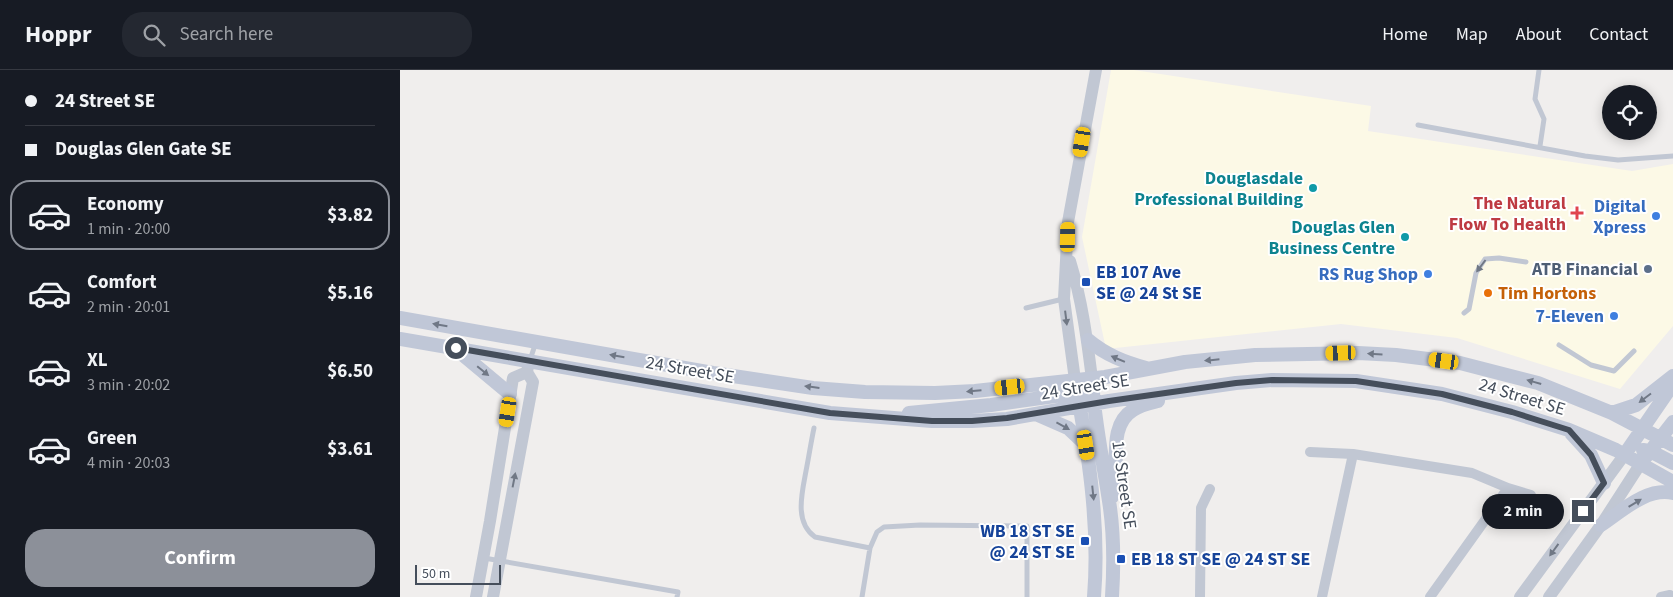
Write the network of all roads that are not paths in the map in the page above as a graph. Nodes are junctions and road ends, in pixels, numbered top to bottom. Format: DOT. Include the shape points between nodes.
graph roads {
  1 [pos="1096,70"];
  2 [pos="1539,70"];
  3 [pos="1418,125"];
  4 [pos="1540,146"];
  5 [pos="1673,156"];
  6 [pos="1067,252"];
  7 [pos="1526,262"];
  8 [pos="1064,299"];
  9 [pos="1026,308"];
  10 [pos="1464,313"];
  11 [pos="400,318"];
  12 [pos="400,339"];
  13 [pos="1088,340"];
  14 [pos="537,342"];
  15 [pos="1559,345"];
  16 [pos="456,348"];
  17 [pos="1634,351"];
  18 [pos="528,366"];
  19 [pos="1152,369"];
  20 [pos="1673,376"];
  21 [pos="1092,379"];
  22 [pos="1673,384"];
  23 [pos="1194,389"];
  24 [pos="1077,393"];
  25 [pos="510,394"];
  26 [pos="1093,404"];
  27 [pos="1612,413"];
  28 [pos="1036,414"];
  29 [pos="892,419"];
  30 [pos="1673,422"];
  31 [pos="814,428"];
  32 [pos="1643,429"];
  33 [pos="1569,430"];
  34 [pos="1660,438"];
  35 [pos="1086,445"];
  36 [pos="1673,445"];
  37 [pos="1650,451"];
  38 [pos="1310,452"];
  39 [pos="1353,454"];
  40 [pos="1625,454"];
  41 [pos="1641,463"];
  42 [pos="1673,463"];
  43 [pos="1673,482"];
  44 [pos="1604,483"];
  45 [pos="1508,488"];
  46 [pos="1210,489"];
  47 [pos="1673,493"];
  48 [pos="1531,495"];
  49 [pos="1110,503"];
  50 [pos="1601,525"];
  51 [pos="870,548"];
  52 [pos="483,558"];
  53 [pos="499,561"];
  54 [pos="476,597"];
  55 [pos="493,597"];
  56 [pos="677,597"];
  57 [pos="862,597"];
  58 [pos="1027,597"];
  59 [pos="1094,597"];
  60 [pos="1112,597"];
  61 [pos="1200,597"];
  62 [pos="1322,597"];
  63 [pos="1430,597"];
  64 [pos="1520,597"];
  65 [pos="1549,597"];
  66 [pos="1661,597"];
  67 [pos="1672,597"];
  1 -- 6 [label="street" via="1068,222"];
  2 -- 4 [label="lane" via="1535,99 1544,119"];
  3 -- 4 [label="lane"];
  4 -- 5 [label="lane" via="1618,160"];
  6 -- 8 [label="street"];
  6 -- 13 [label="street"];
  7 -- 10 [label="lane, one-way" via="1485,259 1476,273 1469,309"];
  8 -- 9 [label="lane"];
  8 -- 24 [label="street, one-way"];
  14 -- 11 [label="main road, 24 Street SE, one-way"];
  12 -- 16 [label="main road, 24 Street SE"];
  19 -- 13 [label="main road, one-way" via="1122,362"];
  13 -- 21 [label="street"];
  14 -- 18 [label="lane"];
  24 -- 14 [label="main road, 24 Street SE, one-way" via="813,388"];
  15 -- 17 [label="lane" via="1591,365 1614,371"];
  16 -- 18 [label="main road, 24 Street SE"];
  16 -- 25 [label="main road, one-way"];
  18 -- 25 [label="street" via="513,378"];
  18 -- 29 [label="main road, 24 Street SE" via="816,411"];
  53 -- 18 [label="street, one-way" via="533,382"];
  19 -- 21 [label="main road, 24 Street SE"];
  27 -- 19 [label="main road, 24 Street SE, one-way" via="1538,383 1460,363 1396,355 1255,355"];
  20 -- 27 [label="main road, one-way" via="1636,405"];
  21 -- 24 [label="main road, 24 Street SE"];
  21 -- 26 [label="main road, 18 Street SE"];
  22 -- 32 [label="main road"];
  23 -- 26 [label="main road, 24 Street SE"];
  23 -- 33 [label="main road, 24 Street SE" via="1272,380 1356,381 1442,394"];
  23 -- 49 [label="main road" via="1133,409 1125,416 1116,443 1115,488"];
  24 -- 26 [label="main road, 24 Street SE"];
  24 -- 28 [label="main road, 24 Street SE"];
  24 -- 29 [label="main road" via="915,412"];
  24 -- 35 [label="main road, 18 Street SE"];
  25 -- 52 [label="street"];
  26 -- 49 [label="main road, 18 Street SE"];
  27 -- 32 [label="main road, 24 Street SE"];
  28 -- 29 [label="main road, 24 Street SE" via="972,421"];
  28 -- 35 [label="main road, one-way" via="1068,428"];
  30 -- 34 [label="main road"];
  31 -- 51 [label="lane" via="801,503 804,524 815,537"];
  32 -- 34 [label="main road, 24 Street SE"];
  32 -- 40 [label="main road"];
  33 -- 40 [label="main road, 24 Street SE"];
  33 -- 44 [label="main road" via="1591,455"];
  34 -- 36 [label="main road, 24 Street SE"];
  34 -- 37 [label="main road"];
  35 -- 59 [label="main road, 18 Street SE, one-way" via="1093,492"];
  37 -- 40 [label="main road" via="1637,449"];
  37 -- 41 [label="main road"];
  37 -- 42 [label="main road"];
  38 -- 39 [label="street"];
  39 -- 45 [label="street" via="1472,473"];
  39 -- 62 [label="street"];
  40 -- 41 [label="main road, 24 Street SE"];
  40 -- 44 [label="street"];
  41 -- 43 [label="main road, 24 Street SE"];
  41 -- 50 [label="street"];
  44 -- 64 [label="street, one-way"];
  45 -- 48 [label="street"];
  45 -- 63 [label="street"];
  46 -- 61 [label="street" via="1201,508"];
  50 -- 47 [label="main road, one-way" via="1652,493"];
  49 -- 60 [label="main road, 18 Street SE"];
  50 -- 65 [label="street"];
  51 -- 57 [label="lane"];
  51 -- 58 [label="lane" via="877,532 884,527 1028,526"];
  52 -- 53 [label="lane"];
  52 -- 54 [label="street"];
  53 -- 55 [label="street"];
  53 -- 56 [label="lane" via="678,592"];
  66 -- 67 [label="street"];
}
